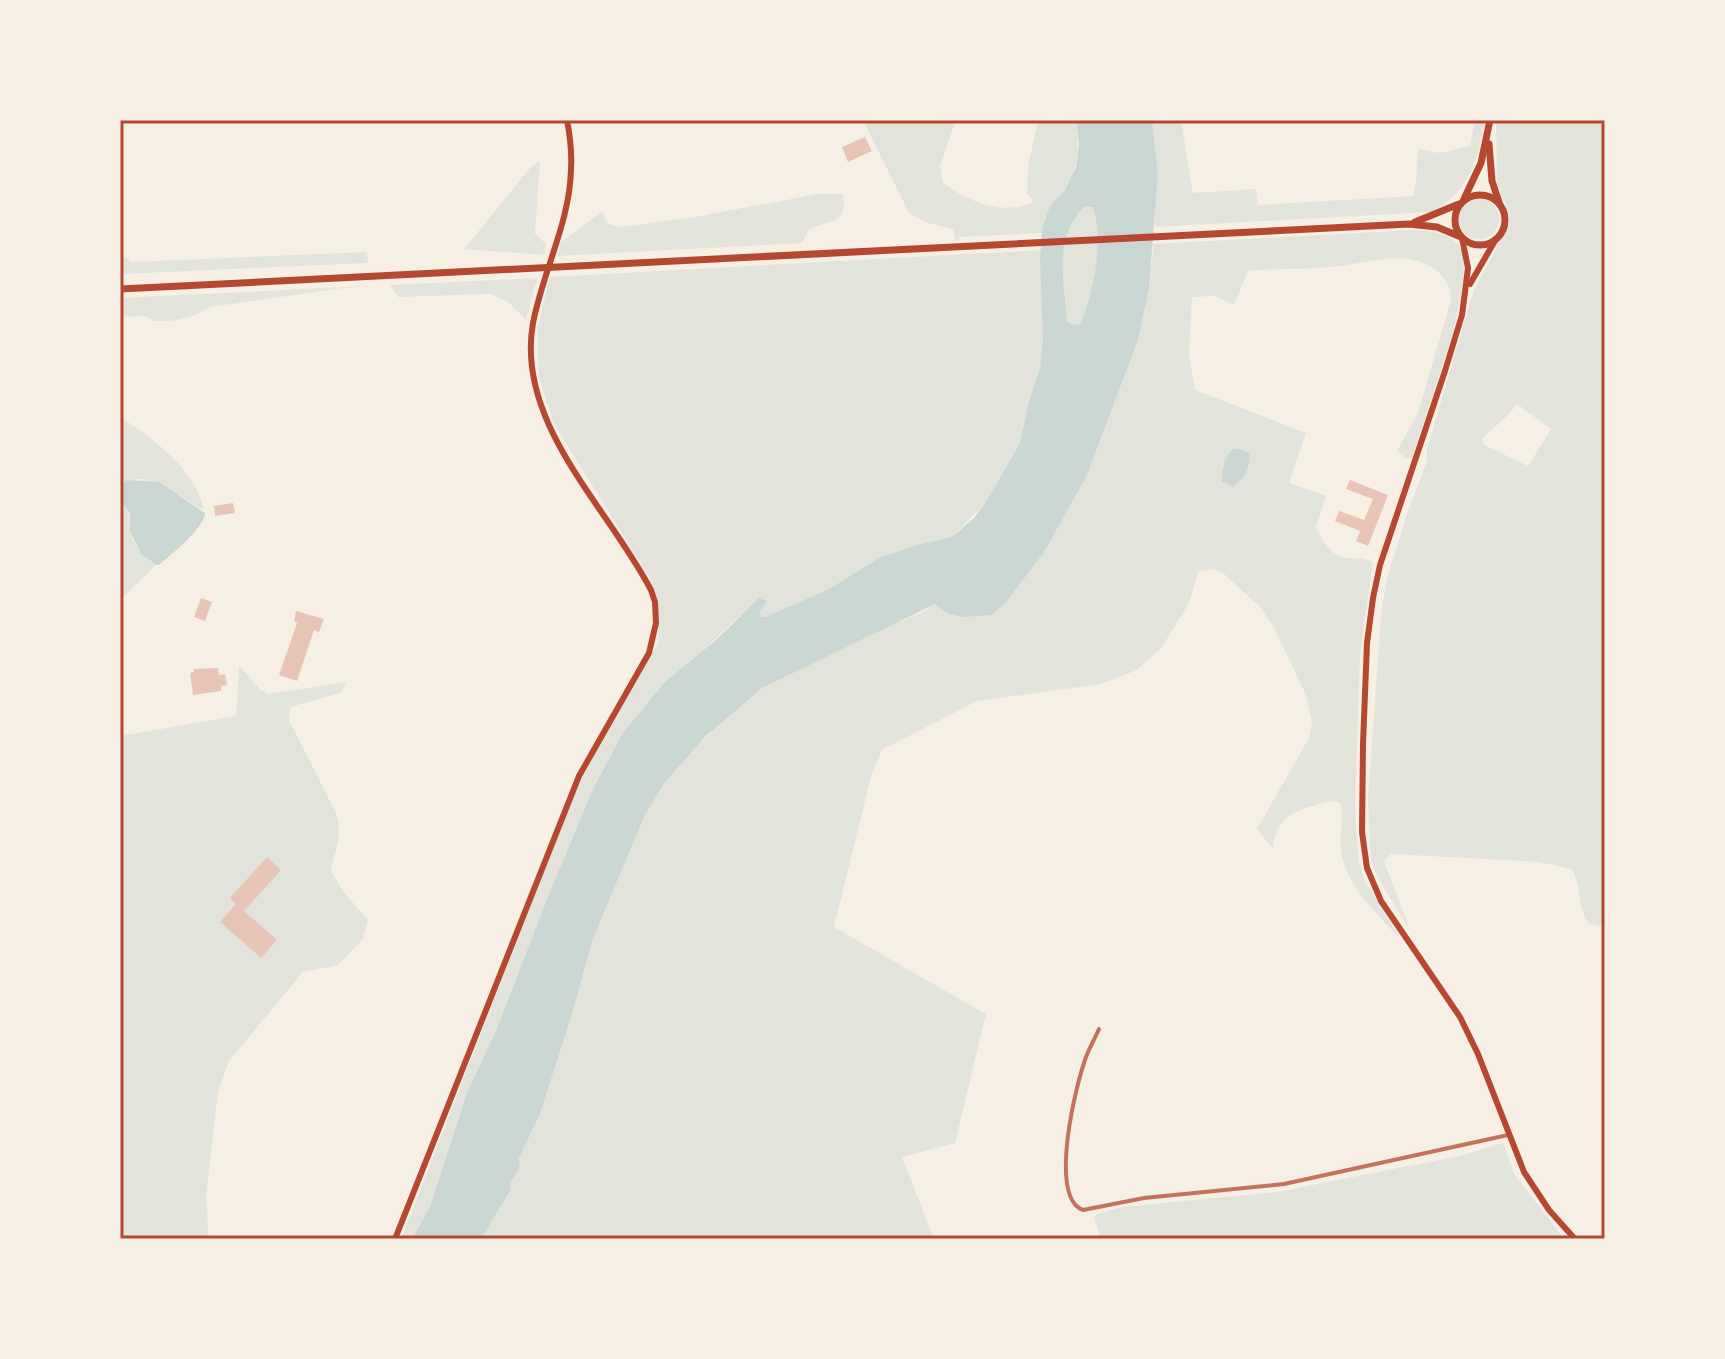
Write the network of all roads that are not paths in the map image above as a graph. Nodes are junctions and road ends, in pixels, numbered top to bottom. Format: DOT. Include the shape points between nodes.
graph roads {
  1 [pos="567,120"];
  2 [pos="1490,120"];
  3 [pos="1488,137"];
  4 [pos="1461,202"];
  5 [pos="1500,204"];
  6 [pos="1409,224"];
  7 [pos="1462,238"];
  8 [pos="1496,239"];
  9 [pos="1467,288"];
  10 [pos="120,289"];
  11 [pos="1099,1029"];
  12 [pos="1508,1135"];
  13 [pos="395,1239"];
  14 [pos="1575,1239"];
  1 -- 13 [label="main road" via="569,195 533,325 536,390 559,446 645,579 655,602 656,623 649,653 579,776"];
  2 -- 3 [label="highway"];
  3 -- 4 [label="highway"];
  3 -- 5 [label="highway"];
  4 -- 5 [label="highway" via="1481,194"];
  4 -- 6 [label="highway"];
  4 -- 7 [label="highway" via="1454,218"];
  5 -- 8 [label="highway" via="1505,218"];
  6 -- 7 [label="highway" via="1437,227"];
  6 -- 10 [label="highway"];
  7 -- 8 [label="highway" via="1481,245"];
  7 -- 9 [label="main road"];
  8 -- 9 [label="main road"];
  9 -- 12 [label="main road" via="1374,589 1367,643 1362,832 1372,883 1460,1017"];
  11 -- 12 [label="street" via="1078,1084 1066,1152 1071,1198 1083,1210 1144,1198 1284,1184"];
  12 -- 14 [label="main road" via="1532,1187"];
}
